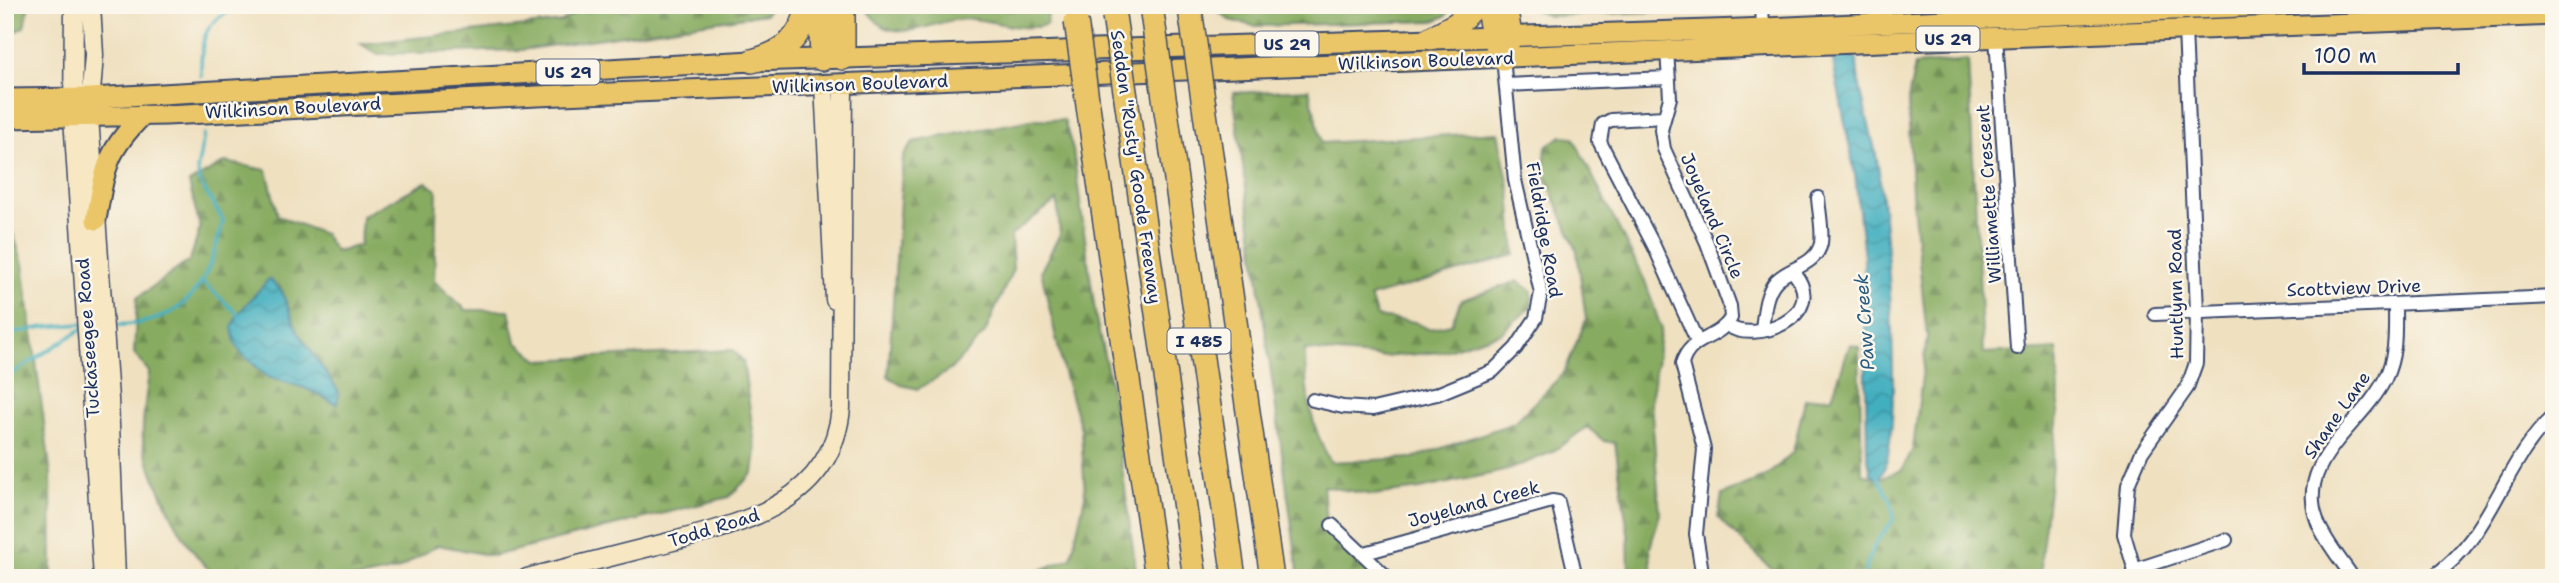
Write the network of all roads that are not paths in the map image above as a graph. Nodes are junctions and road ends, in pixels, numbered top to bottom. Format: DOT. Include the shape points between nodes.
graph roads {
  1 [pos="74,5"];
  2 [pos="91,5"];
  3 [pos="809,5"];
  4 [pos="820,5"];
  5 [pos="843,5"];
  6 [pos="1475,5"];
  7 [pos="1487,5"];
  8 [pos="1506,5"];
  9 [pos="1762,5"];
  10 [pos="2286,5"];
  11 [pos="1190,7"];
  12 [pos="1151,9"];
  13 [pos="1074,10"];
  14 [pos="1113,11"];
  15 [pos="2554,15"];
  16 [pos="2060,25"];
  17 [pos="1763,29"];
  18 [pos="2185,29"];
  19 [pos="1501,35"];
  20 [pos="1996,37"];
  21 [pos="1431,38"];
  22 [pos="1667,50"];
  23 [pos="1566,56"];
  24 [pos="1503,58"];
  25 [pos="833,59"];
  26 [pos="752,61"];
  27 [pos="1668,78"];
  28 [pos="833,85"];
  29 [pos="1506,85"];
  30 [pos="5,99"];
  31 [pos="81,107"];
  32 [pos="143,115"];
  33 [pos="1664,117"];
  34 [pos="5,118"];
  35 [pos="1818,198"];
  36 [pos="96,220"];
  37 [pos="1794,273"];
  38 [pos="92,275"];
  39 [pos="2554,298"];
  40 [pos="2395,304"];
  41 [pos="2197,311"];
  42 [pos="2155,314"];
  43 [pos="1727,325"];
  44 [pos="1762,329"];
  45 [pos="1697,341"];
  46 [pos="2017,348"];
  47 [pos="101,400"];
  48 [pos="1313,400"];
  49 [pos="2554,415"];
  50 [pos="1332,525"];
  51 [pos="2226,540"];
  52 [pos="1365,553"];
  53 [pos="2135,574"];
  54 [pos="103,578"];
  55 [pos="116,578"];
  56 [pos="527,578"];
  57 [pos="1157,578"];
  58 [pos="1195,578"];
  59 [pos="1234,578"];
  60 [pos="1272,578"];
  61 [pos="1388,578"];
  62 [pos="1576,578"];
  63 [pos="1703,578"];
  64 [pos="2353,578"];
  65 [pos="2431,578"];
  1 -- 31 [label="street"];
  2 -- 31 [label="street" via="94,55"];
  3 -- 26 [label="highway" via="800,30 785,50"];
  4 -- 25 [label="highway"];
  5 -- 25 [label="highway"];
  6 -- 21 [label="highway" via="1458,23"];
  7 -- 19 [label="highway"];
  8 -- 19 [label="highway"];
  9 -- 17 [label="street"];
  10 -- 16 [label="main road, Wilkinson Boulevard / US 29"];
  11 -- 60 [label="highway, bridge"];
  12 -- 59 [label="highway, I 485, bridge"];
  13 -- 57 [label="highway, bridge"];
  14 -- 58 [label="highway, Seddon \"Rusty\" Goode Freeway / I 485, bridge"];
  15 -- 18 [label="main road, Wilkinson Boulevard / US 29"];
  16 -- 17 [label="main road, Wilkinson Boulevard / US 29"];
  16 -- 18 [label="main road, Wilkinson Boulevard / US 29"];
  16 -- 20 [label="main road, Wilkinson Boulevard / US 29"];
  17 -- 19 [label="main road, Wilkinson Boulevard / US 29"];
  17 -- 23 [label="main road" via="1754,38 1631,44"];
  18 -- 41 [label="street, Huntlynn Road"];
  19 -- 21 [label="main road, Wilkinson Boulevard / US 29"];
  19 -- 24 [label="highway"];
  20 -- 22 [label="main road, Wilkinson Boulevard / US 29"];
  20 -- 46 [label="street, Williamette Crescent"];
  21 -- 25 [label="main road, Wilkinson Boulevard / US 29"];
  22 -- 23 [label="main road, Wilkinson Boulevard / US 29"];
  22 -- 27 [label="street, Joyeland Circle"];
  23 -- 24 [label="main road, Wilkinson Boulevard / US 29"];
  24 -- 28 [label="main road, Wilkinson Boulevard / US 29"];
  24 -- 29 [label="street, Fieldridge Road"];
  25 -- 26 [label="main road, Wilkinson Boulevard / US 29"];
  25 -- 28 [label="main road"];
  26 -- 31 [label="main road, Wilkinson Boulevard / US 29"];
  27 -- 29 [label="street"];
  27 -- 33 [label="street, Joyeland Circle" via="1670,97"];
  28 -- 32 [label="main road, Wilkinson Boulevard / US 29"];
  28 -- 56 [label="street, Todd Road" via="832,285 839,320 842,396 837,432 823,461 788,498 742,523"];
  29 -- 48 [label="street, Fieldridge Road" via="1515,180 1541,293 1536,318 1493,371 1437,394 1373,409"];
  30 -- 31 [label="main road, Wilkinson Boulevard / US 29"];
  31 -- 32 [label="main road, Wilkinson Boulevard / US 29"];
  31 -- 34 [label="main road, Wilkinson Boulevard / US 29"];
  31 -- 36 [label="street, Tuckaseegee Road"];
  31 -- 38 [label="street, Tuckaseegee Road"];
  32 -- 36 [label="main road" via="117,145 105,170"];
  33 -- 43 [label="street, Joyeland Circle" via="1664,149 1730,306"];
  33 -- 45 [label="street" via="1611,120 1603,124 1600,142"];
  35 -- 37 [label="street" via="1821,242 1818,251"];
  36 -- 38 [label="street, Tuckaseegee Road"];
  37 -- 44 [label="street" via="1775,282"];
  37 -- 44 [label="street" via="1802,283 1803,304 1782,324"];
  38 -- 47 [label="street, Tuckaseegee Road"];
  39 -- 40 [label="street, Scottview Drive"];
  40 -- 41 [label="street, Scottview Drive"];
  40 -- 64 [label="street, Shane Lane" via="2395,343 2385,378 2324,457 2313,491 2318,525"];
  41 -- 42 [label="street, Scottview Drive"];
  41 -- 53 [label="street, Huntlynn Road" via="2193,377 2141,452 2128,485 2124,534"];
  43 -- 44 [label="street" via="1734,331"];
  43 -- 45 [label="street"];
  45 -- 63 [label="street" via="1686,351 1682,364 1704,449 1696,534"];
  47 -- 54 [label="street, Tuckaseegee Road"];
  47 -- 55 [label="street, Tuckaseegee Road"];
  49 -- 65 [label="street" via="2522,450 2471,542"];
  50 -- 52 [label="street"];
  51 -- 53 [label="street"];
  52 -- 61 [label="street"];
  52 -- 62 [label="street, Joyeland Creek" via="1552,501 1558,502 1562,513"];
}
